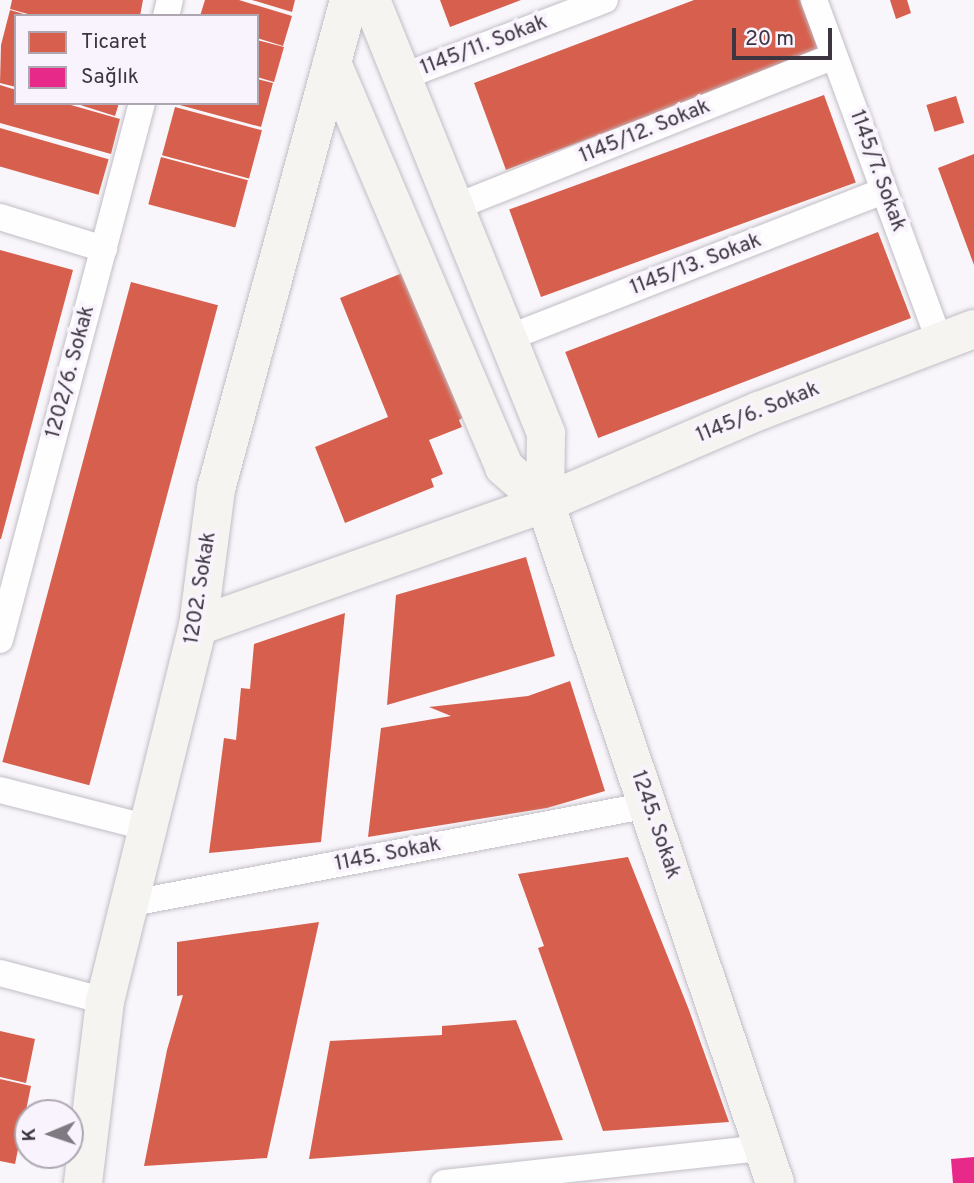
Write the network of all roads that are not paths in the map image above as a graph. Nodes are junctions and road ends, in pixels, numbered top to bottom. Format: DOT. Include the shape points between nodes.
graph roads {
  1 [pos="349,0"];
  2 [pos="371,0"];
  3 [pos="605,0"];
  4 [pos="814,0"];
  5 [pos="834,56"];
  6 [pos="332,63"];
  7 [pos="402,78"];
  8 [pos="141,105"];
  9 [pos="884,191"];
  10 [pos="455,207"];
  11 [pos="0,217"];
  12 [pos="104,249"];
  13 [pos="957,335"];
  14 [pos="508,338"];
  15 [pos="545,503"];
  16 [pos="198,626"];
  17 [pos="0,640"];
  18 [pos="0,790"];
  19 [pos="649,805"];
  20 [pos="145,827"];
  21 [pos="127,904"];
  22 [pos="0,973"];
  23 [pos="105,1001"];
  24 [pos="769,1166"];
  25 [pos="83,1183"];
  26 [pos="444,1183"];
  1 -- 6 [label="street, 1202. Sokak"];
  2 -- 7 [label="street"];
  3 -- 7 [label="street, 1145/11. Sokak"];
  4 -- 5 [label="street, 1145/7. Sokak"];
  5 -- 9 [label="street, 1145/7. Sokak"];
  5 -- 10 [label="street, 1145/12. Sokak"];
  6 -- 15 [label="street" via="504,467"];
  6 -- 16 [label="street, 1202. Sokak" via="216,489"];
  7 -- 10 [label="street"];
  8 -- 12 [label="street, 1202/6. Sokak"];
  9 -- 13 [label="street, 1145/7. Sokak"];
  9 -- 14 [label="street, 1145/13. Sokak"];
  10 -- 14 [label="street"];
  11 -- 12 [label="street"];
  12 -- 17 [label="street, 1202/6. Sokak"];
  13 -- 15 [label="street, 1145/6. Sokak" via="759,411"];
  14 -- 15 [label="street" via="546,434"];
  15 -- 16 [label="street, 1145/6. Sokak"];
  15 -- 19 [label="street, 1245. Sokak"];
  16 -- 20 [label="street, 1202. Sokak"];
  18 -- 20 [label="street"];
  19 -- 21 [label="street, 1145. Sokak"];
  19 -- 24 [label="street, 1245. Sokak"];
  20 -- 21 [label="street, 1202. Sokak"];
  21 -- 23 [label="street, 1202. Sokak"];
  22 -- 23 [label="street"];
  23 -- 25 [label="street, 1202. Sokak"];
  24 -- 26 [label="street, 1245. Sokak"];
}
